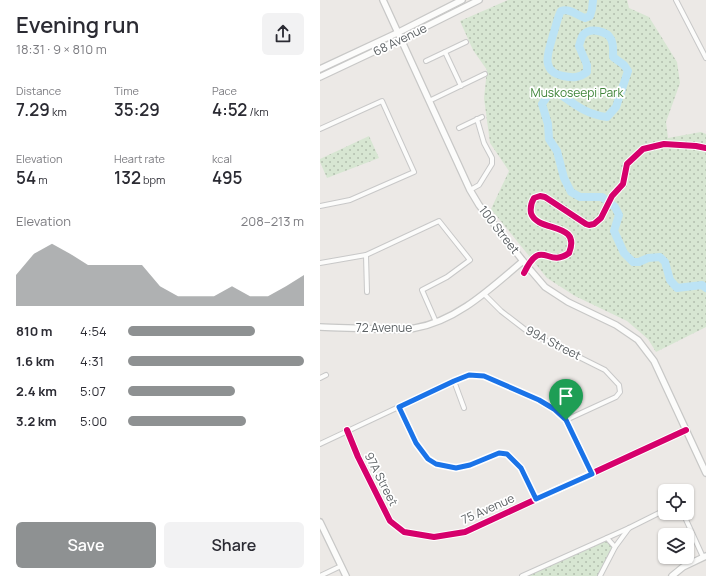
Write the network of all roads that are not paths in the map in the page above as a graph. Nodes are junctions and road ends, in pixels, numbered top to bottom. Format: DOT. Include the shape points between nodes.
graph roads {
  1 [pos="383,0"];
  2 [pos="462,0"];
  3 [pos="478,0"];
  4 [pos="676,0"];
  5 [pos="397,33"];
  6 [pos="400,40"];
  7 [pos="466,42"];
  8 [pos="705,51"];
  9 [pos="445,52"];
  10 [pos="706,58"];
  11 [pos="426,61"];
  12 [pos="320,69"];
  13 [pos="485,74"];
  14 [pos="320,77"];
  15 [pos="460,86"];
  16 [pos="429,101"];
  17 [pos="482,117"];
  18 [pos="477,120"];
  19 [pos="459,128"];
  20 [pos="320,130"];
  21 [pos="470,190"];
  22 [pos="320,206"];
  23 [pos="366,255"];
  24 [pos="523,261"];
  25 [pos="320,263"];
  26 [pos="367,292"];
  27 [pos="484,294"];
  28 [pos="436,322"];
  29 [pos="320,327"];
  30 [pos="326,375"];
  31 [pos="320,378"];
  32 [pos="454,381"];
  33 [pos="399,407"];
  34 [pos="464,408"];
  35 [pos="566,420"];
  36 [pos="347,430"];
  37 [pos="686,430"];
  38 [pos="320,444"];
  39 [pos="706,473"];
  40 [pos="592,474"];
  41 [pos="536,499"];
  42 [pos="658,514"];
  43 [pos="686,520"];
  44 [pos="320,522"];
  45 [pos="630,528"];
  46 [pos="404,532"];
  47 [pos="607,538"];
  48 [pos="616,547"];
  49 [pos="704,556"];
  50 [pos="341,566"];
  51 [pos="320,576"];
  52 [pos="346,576"];
  53 [pos="522,576"];
  54 [pos="600,576"];
  55 [pos="672,576"];
  1 -- 5 [label="main road, 100 Street"];
  2 -- 5 [label="main road, 68 Avenue"];
  3 -- 6 [label="main road, 68 Avenue"];
  4 -- 8 [label="street"];
  5 -- 6 [label="main road, 100 Street"];
  5 -- 12 [label="main road, 68 Avenue"];
  6 -- 14 [label="main road, 68 Avenue"];
  6 -- 16 [label="main road, 100 Street"];
  7 -- 9 [label="street"];
  8 -- 10 [label="street"];
  9 -- 11 [label="street"];
  9 -- 15 [label="street"];
  13 -- 15 [label="street"];
  15 -- 16 [label="street"];
  16 -- 21 [label="main road, 100 Street"];
  17 -- 18 [label="street"];
  18 -- 19 [label="street"];
  18 -- 21 [label="street" via="492,164 479,185"];
  20 -- 22 [label="street" via="382,101 414,172 350,200"];
  21 -- 24 [label="main road, 100 Street"];
  23 -- 25 [label="street"];
  23 -- 26 [label="street"];
  23 -- 28 [label="street" via="439,221 470,260 447,277 422,290"];
  24 -- 27 [label="main road, 72 Avenue"];
  24 -- 37 [label="main road, 100 Street" via="552,292 616,325 638,340 654,361"];
  27 -- 28 [label="main road, 72 Avenue"];
  27 -- 35 [label="street, 99A Street" via="527,331 605,370 618,385 620,392 616,398"];
  28 -- 29 [label="main road, 72 Avenue" via="407,330"];
  30 -- 31 [label="street"];
  32 -- 33 [label="street"];
  32 -- 34 [label="street"];
  32 -- 35 [label="street" via="469,375 484,376 539,400"];
  33 -- 36 [label="street"];
  33 -- 41 [label="street" via="416,443 428,459 436,464 456,468 499,453 507,454 521,468"];
  35 -- 40 [label="street"];
  36 -- 38 [label="street"];
  36 -- 46 [label="street, 97A Street" via="390,521"];
  37 -- 39 [label="main road, 100 Street"];
  37 -- 40 [label="street, 75 Avenue"];
  40 -- 41 [label="street, 75 Avenue"];
  41 -- 46 [label="street, 75 Avenue" via="465,532 434,537"];
  42 -- 45 [label="street"];
  43 -- 49 [label="street"];
  44 -- 50 [label="main road"];
  45 -- 47 [label="street"];
  45 -- 48 [label="street"];
  47 -- 48 [label="street"];
  47 -- 53 [label="street"];
  48 -- 54 [label="street"];
  49 -- 55 [label="main road"];
  50 -- 51 [label="street"];
  50 -- 52 [label="main road"];
}
